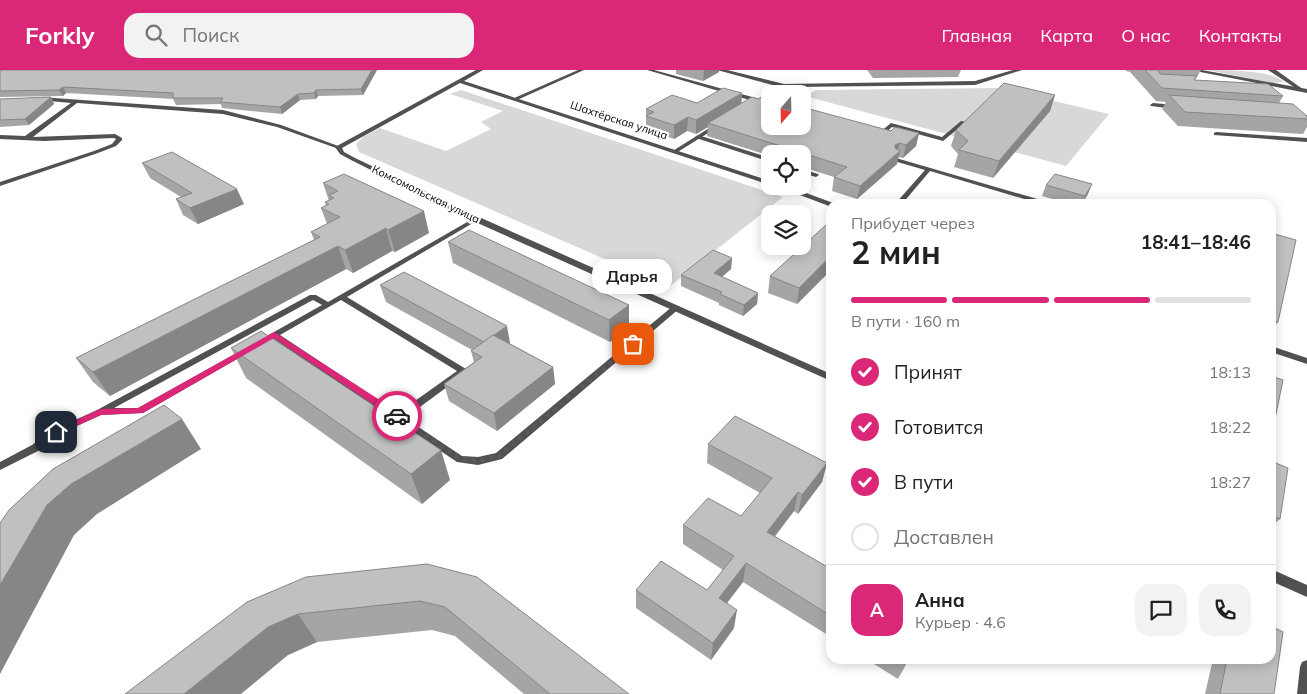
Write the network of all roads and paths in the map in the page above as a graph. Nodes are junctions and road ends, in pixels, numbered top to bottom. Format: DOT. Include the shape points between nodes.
graph roads {
  1 [pos="480,70"];
  2 [pos="582,70"];
  3 [pos="649,70"];
  4 [pos="720,70"];
  5 [pos="1019,70"];
  6 [pos="1193,70"];
  7 [pos="1270,70"];
  8 [pos="1250,80"];
  9 [pos="459,81"];
  10 [pos="780,85"];
  11 [pos="811,86"];
  12 [pos="1261,90"];
  13 [pos="1305,91"];
  14 [pos="32,99"];
  15 [pos="515,99"];
  16 [pos="77,101"];
  17 [pos="761,101"];
  18 [pos="1154,105"];
  19 [pos="1182,107"];
  20 [pos="746,108"];
  21 [pos="722,122"];
  22 [pos="962,122"];
  23 [pos="872,132"];
  24 [pos="1216,134"];
  25 [pos="0,136"];
  26 [pos="28,137"];
  27 [pos="698,137"];
  28 [pos="1307,140"];
  29 [pos="338,146"];
  30 [pos="674,152"];
  31 [pos="761,157"];
  32 [pos="896,160"];
  33 [pos="929,169"];
  34 [pos="811,174"];
  35 [pos="816,175"];
  36 [pos="761,180"];
  37 [pos="0,184"];
  38 [pos="806,195"];
  39 [pos="902,199"];
  40 [pos="1032,199"];
  41 [pos="826,202"];
  42 [pos="476,219"];
  43 [pos="341,297"];
  44 [pos="328,304"];
  45 [pos="676,308"];
  46 [pos="274,335"];
  47 [pos="1276,351"];
  48 [pos="1307,361"];
  49 [pos="826,376"];
  50 [pos="100,412"];
  51 [pos="399,417"];
  52 [pos="0,466"];
  53 [pos="1276,577"];
  54 [pos="1307,591"];
  55 [pos="1307,667"];
  56 [pos="1304,694"];
  1 -- 9 [label="street"];
  2 -- 15 [label="lane"];
  3 -- 17 [label="lane"];
  4 -- 10 [label="street"];
  5 -- 11 [label="street" via="974,83"];
  6 -- 8 [label="street"];
  7 -- 13 [label="lane"];
  8 -- 12 [label="street"];
  8 -- 13 [label="street"];
  9 -- 15 [label="street, Шахтёрская улица"];
  9 -- 29 [label="street"];
  14 -- 16 [label="street, Комсомольская улица"];
  15 -- 30 [label="street, Шахтёрская улица"];
  16 -- 26 [label="street"];
  16 -- 29 [label="street, Комсомольская улица" via="223,112"];
  17 -- 20 [label="street"];
  18 -- 19 [label="street"];
  21 -- 27 [label="street"];
  22 -- 23 [label="lane" via="943,139 892,125 880,135"];
  24 -- 28 [label="street"];
  25 -- 26 [label="street"];
  26 -- 37 [label="street" via="116,136 120,139 96,152"];
  27 -- 30 [label="street"];
  27 -- 31 [label="lane"];
  29 -- 42 [label="street, Комсомольская улица" via="342,153 353,159"];
  30 -- 36 [label="street, Шахтёрская улица"];
  32 -- 33 [label="lane"];
  33 -- 39 [label="lane"];
  33 -- 40 [label="lane"];
  34 -- 35 [label="lane"];
  38 -- 41 [label="street"];
  42 -- 43 [label="lane"];
  42 -- 45 [label="street, Комсомольская улица"];
  43 -- 44 [label="lane"];
  43 -- 51 [label="lane" via="463,370"];
  44 -- 46 [label="lane"];
  44 -- 50 [label="lane" via="313,297"];
  45 -- 49 [label="street, Комсомольская улица"];
  45 -- 51 [label="lane" via="499,456 478,461 460,459"];
  46 -- 50 [label="lane" via="140,411"];
  46 -- 51 [label="lane"];
  47 -- 48 [label="street"];
  50 -- 52 [label="lane" via="56,432 35,448"];
  53 -- 54 [label="street"];
  55 -- 56 [label="street"];
}
